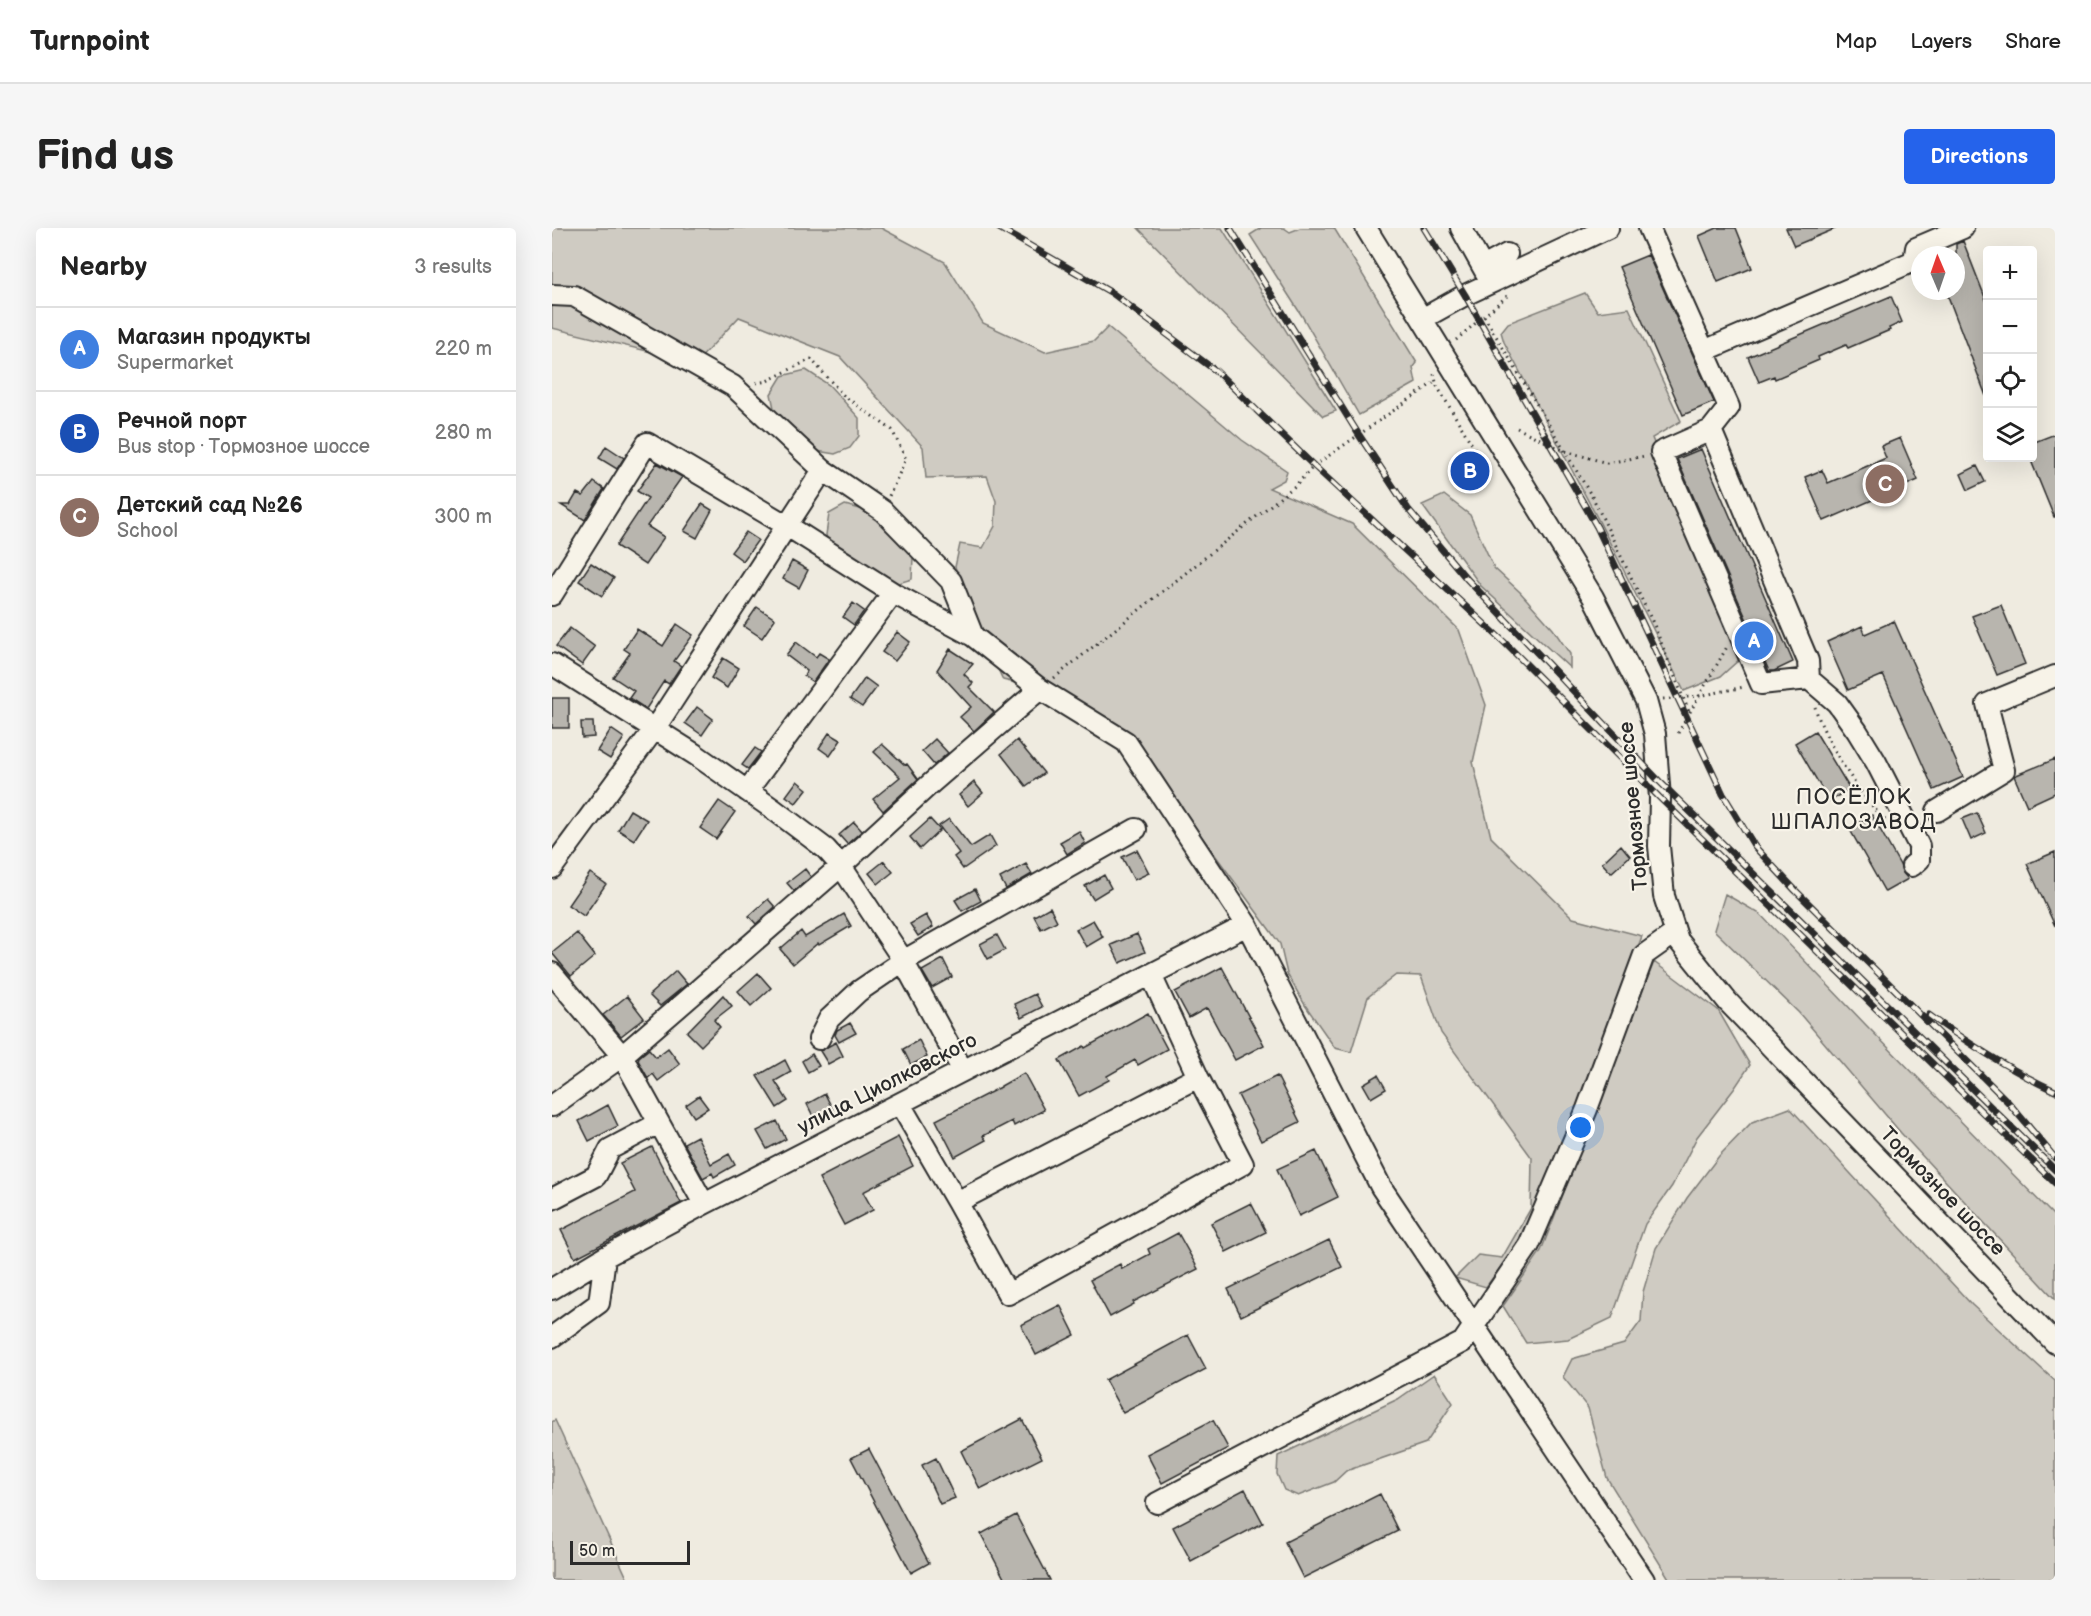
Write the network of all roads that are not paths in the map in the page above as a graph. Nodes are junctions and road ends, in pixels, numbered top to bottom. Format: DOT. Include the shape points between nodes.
graph roads {
  1 [pos="1366,228"];
  2 [pos="1461,228"];
  3 [pos="1649,228"];
  4 [pos="1963,228"];
  5 [pos="1596,230"];
  6 [pos="1507,255"];
  7 [pos="1487,275"];
  8 [pos="552,295"];
  9 [pos="1422,319"];
  10 [pos="1704,351"];
  11 [pos="1711,430"];
  12 [pos="823,470"];
  13 [pos="786,525"];
  14 [pos="893,593"];
  15 [pos="552,595"];
  16 [pos="973,636"];
  17 [pos="552,664"];
  18 [pos="2055,676"];
  19 [pos="1809,679"];
  20 [pos="1040,689"];
  21 [pos="655,728"];
  22 [pos="747,791"];
  23 [pos="1937,811"];
  24 [pos="1136,829"];
  25 [pos="841,866"];
  26 [pos="1912,866"];
  27 [pos="552,868"];
  28 [pos="1246,925"];
  29 [pos="1675,933"];
  30 [pos="903,961"];
  31 [pos="552,973"];
  32 [pos="1151,975"];
  33 [pos="819,1039"];
  34 [pos="622,1056"];
  35 [pos="963,1071"];
  36 [pos="1198,1077"];
  37 [pos="900,1104"];
  38 [pos="552,1106"];
  39 [pos="659,1123"];
  40 [pos="552,1199"];
  41 [pos="957,1202"];
  42 [pos="704,1204"];
  43 [pos="604,1257"];
  44 [pos="552,1289"];
  45 [pos="1472,1326"];
  46 [pos="552,1337"];
  47 [pos="2055,1343"];
  48 [pos="1157,1503"];
  49 [pos="1644,1580"];
  1 -- 9 [label="street, Тормозное шоссе"];
  2 -- 7 [label="street"];
  3 -- 10 [label="street"];
  4 -- 10 [label="street" via="1916,248 1914,261"];
  5 -- 7 [label="street"];
  6 -- 7 [label="street"];
  7 -- 9 [label="street"];
  8 -- 12 [label="street" via="574,296 733,386"];
  9 -- 29 [label="street, Тормозное шоссе" via="1593,597 1646,701 1655,734 1664,896"];
  10 -- 11 [label="street" via="1729,407"];
  11 -- 19 [label="street" via="1808,661"];
  11 -- 19 [label="street" via="1661,452 1761,684"];
  12 -- 13 [label="street"];
  12 -- 16 [label="street" via="883,511 951,581"];
  13 -- 14 [label="street"];
  13 -- 15 [label="street" via="647,443"];
  13 -- 21 [label="street"];
  14 -- 16 [label="street"];
  14 -- 22 [label="street"];
  16 -- 20 [label="street"];
  17 -- 21 [label="street"];
  18 -- 23 [label="street" via="1987,704 2004,770"];
  19 -- 26 [label="street" via="1837,703 1876,762 1919,846 1919,860"];
  20 -- 25 [label="street"];
  20 -- 28 [label="street" via="1126,742"];
  21 -- 22 [label="street"];
  21 -- 27 [label="street"];
  22 -- 25 [label="street" via="826,849"];
  24 -- 30 [label="street"];
  25 -- 30 [label="street"];
  25 -- 34 [label="street"];
  28 -- 32 [label="street, улица Циолковского"];
  28 -- 45 [label="street" via="1381,1187"];
  29 -- 45 [label="street" via="1644,955 1587,1109 1529,1245"];
  29 -- 47 [label="street, Тормозное шоссе" via="1728,1002"];
  30 -- 33 [label="street" via="859,991 830,1018"];
  30 -- 35 [label="street"];
  31 -- 34 [label="street"];
  32 -- 35 [label="street, улица Циолковского"];
  32 -- 36 [label="street"];
  34 -- 38 [label="street"];
  34 -- 39 [label="street"];
  35 -- 37 [label="street, улица Циолковского"];
  36 -- 41 [label="street"];
  36 -- 41 [label="street" via="1243,1164 1008,1294"];
  37 -- 41 [label="street"];
  37 -- 42 [label="street, улица Циолковского"];
  39 -- 40 [label="street" via="610,1149 596,1176"];
  39 -- 42 [label="street"];
  42 -- 43 [label="street, улица Циолковского"];
  43 -- 44 [label="street, улица Циолковского"];
  43 -- 46 [label="street" via="599,1303"];
  45 -- 48 [label="street" via="1462,1342"];
  45 -- 49 [label="street"];
}
